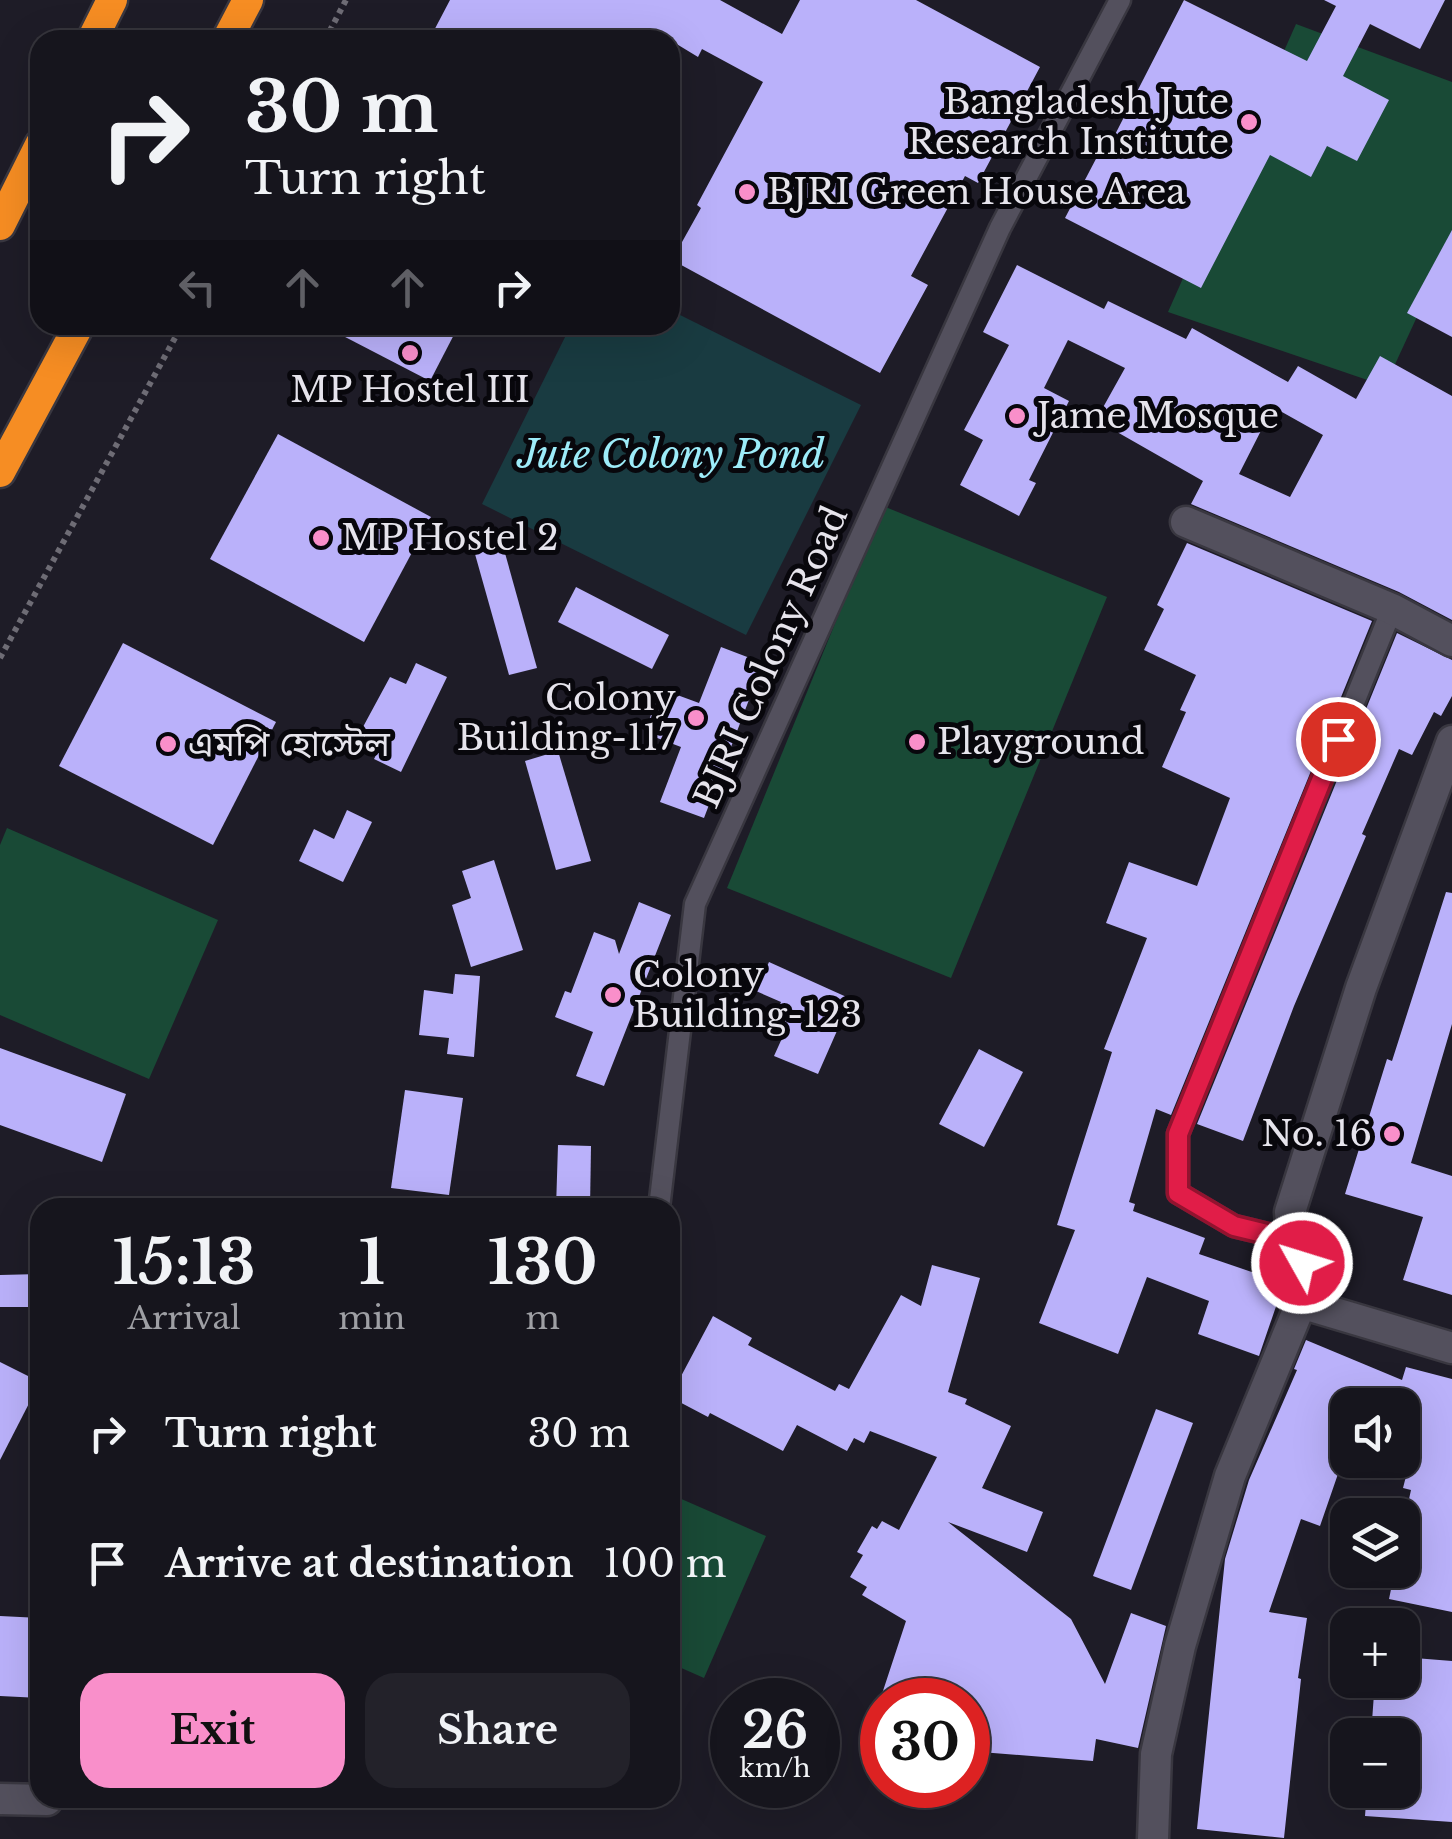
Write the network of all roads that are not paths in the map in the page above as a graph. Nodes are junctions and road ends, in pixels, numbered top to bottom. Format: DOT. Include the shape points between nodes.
graph roads {
  1 [pos="112,0"];
  2 [pos="248,0"];
  3 [pos="1120,0"];
  4 [pos="97,30"];
  5 [pos="233,30"];
  6 [pos="20,188"];
  7 [pos="0,225"];
  8 [pos="74,335"];
  9 [pos="0,472"];
  10 [pos="1186,522"];
  11 [pos="1392,609"];
  12 [pos="1452,642"];
  13 [pos="1452,741"];
  14 [pos="659,1198"];
  15 [pos="1292,1240"];
  16 [pos="1300,1303"];
  17 [pos="1452,1348"];
  18 [pos="0,1799"];
  19 [pos="30,1800"];
  20 [pos="1153,1839"];
  1 -- 4 [label="highway"];
  2 -- 5 [label="highway"];
  3 -- 14 [label="lane, BJRI Colony Road" via="1000,228 695,904"];
  6 -- 7 [label="highway"];
  8 -- 9 [label="highway"];
  10 -- 11 [label="street"];
  11 -- 12 [label="street"];
  11 -- 15 [label="lane" via="1178,1134 1178,1193 1234,1226"];
  13 -- 15 [label="street" via="1355,1007 1290,1212"];
  15 -- 16 [label="street" via="1306,1281"];
  16 -- 17 [label="street"];
  16 -- 20 [label="street" via="1230,1476 1180,1646 1156,1754"];
  18 -- 19 [label="street"];
}
